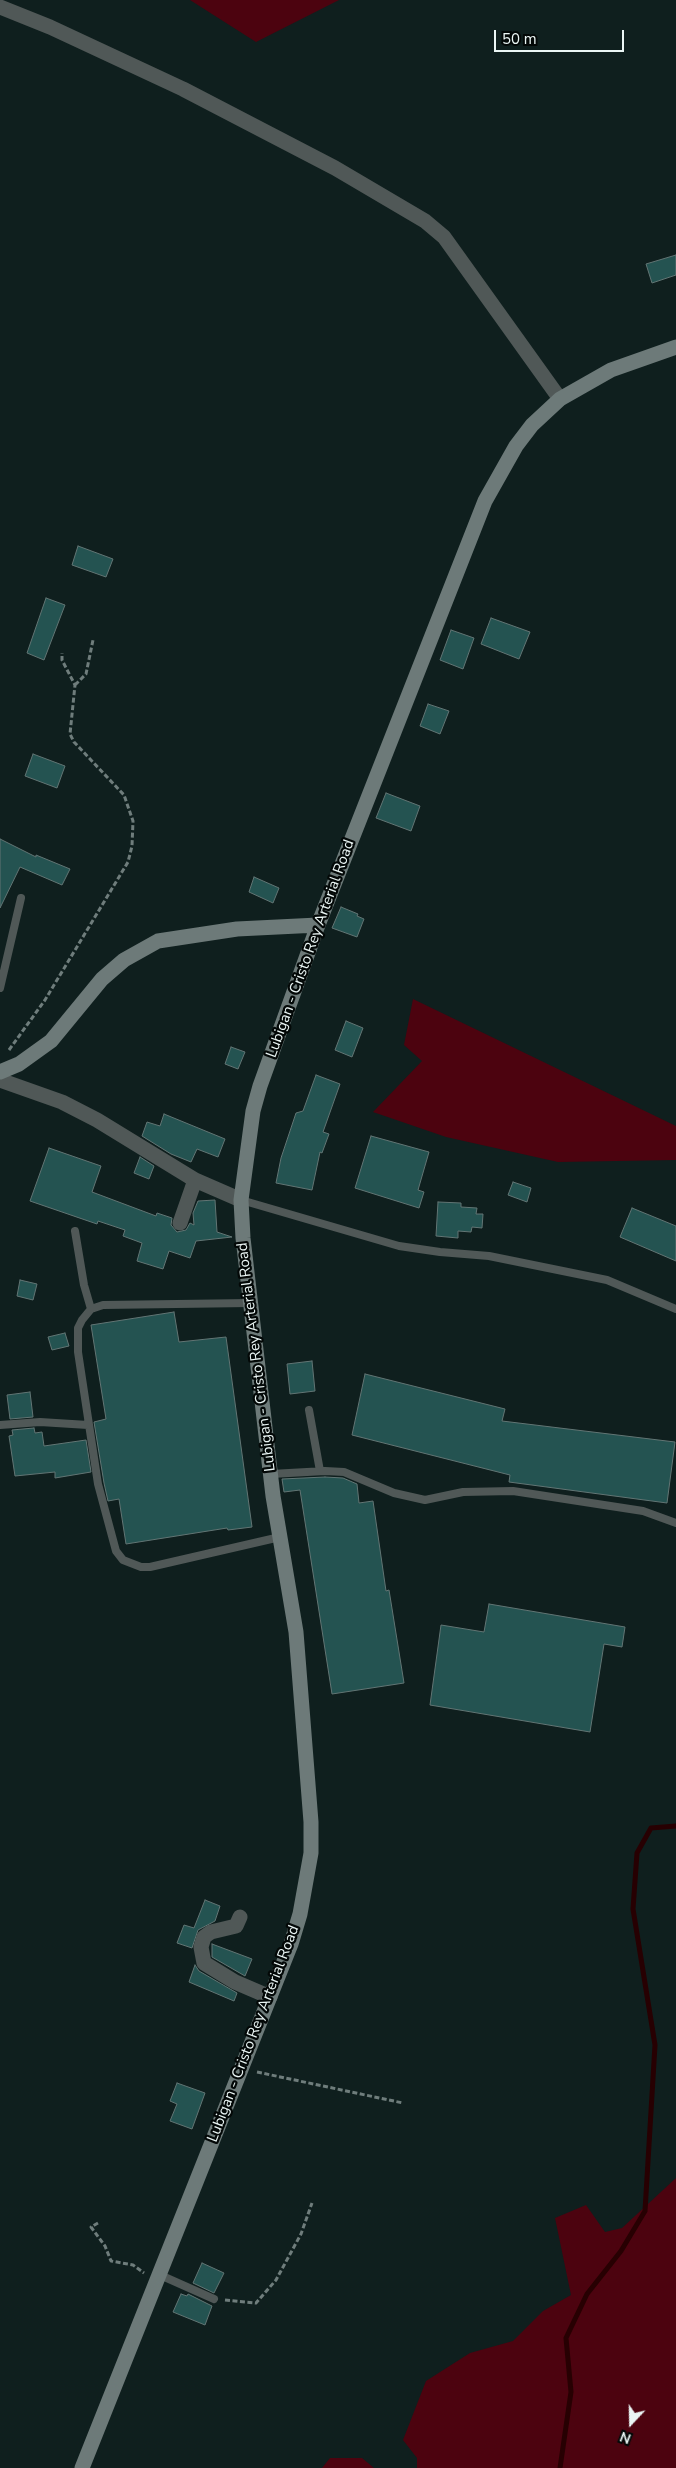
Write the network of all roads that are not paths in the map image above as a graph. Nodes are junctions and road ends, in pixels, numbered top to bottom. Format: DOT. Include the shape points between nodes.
graph roads {
  1 [pos="0,7"];
  2 [pos="676,347"];
  3 [pos="560,399"];
  4 [pos="21,898"];
  5 [pos="318,925"];
  6 [pos="0,988"];
  7 [pos="0,1072"];
  8 [pos="0,1080"];
  9 [pos="195,1180"];
  10 [pos="241,1200"];
  11 [pos="180,1223"];
  12 [pos="75,1231"];
  13 [pos="250,1303"];
  14 [pos="91,1309"];
  15 [pos="676,1309"];
  16 [pos="309,1410"];
  17 [pos="0,1425"];
  18 [pos="88,1425"];
  19 [pos="320,1471"];
  20 [pos="271,1474"];
  21 [pos="676,1523"];
  22 [pos="280,1536"];
  23 [pos="240,1918"];
  24 [pos="270,1997"];
  25 [pos="158,2278"];
  26 [pos="214,2299"];
  27 [pos="82,2468"];
  1 -- 3 [label="street" via="183,90 335,168 425,221 444,237"];
  2 -- 3 [label="main road, Lubigan - Cristo Rey Arterial Road" via="611,370"];
  3 -- 5 [label="main road, Lubigan - Cristo Rey Arterial Road" via="532,425 516,446 485,501"];
  4 -- 6 [label="lane"];
  5 -- 7 [label="main road" via="237,929 158,940 124,960 102,980 51,1041 19,1064"];
  5 -- 10 [label="main road, Lubigan - Cristo Rey Arterial Road" via="260,1086 253,1111"];
  8 -- 9 [label="street" via="80,1111"];
  9 -- 10 [label="street"];
  9 -- 11 [label="street"];
  10 -- 13 [label="main road, Lubigan - Cristo Rey Arterial Road"];
  10 -- 15 [label="lane" via="399,1246 489,1256 607,1280"];
  12 -- 14 [label="lane"];
  13 -- 14 [label="lane" via="154,1302 103,1305"];
  13 -- 20 [label="main road, Lubigan - Cristo Rey Arterial Road"];
  14 -- 18 [label="lane" via="78,1328"];
  16 -- 19 [label="lane"];
  17 -- 18 [label="lane" via="40,1422"];
  18 -- 22 [label="lane" via="98,1484 116,1551 123,1560 150,1567"];
  19 -- 20 [label="lane"];
  19 -- 21 [label="lane" via="344,1472 412,1498 513,1491 643,1511"];
  20 -- 22 [label="main road, Lubigan - Cristo Rey Arterial Road"];
  22 -- 24 [label="main road, Lubigan - Cristo Rey Arterial Road" via="296,1632 311,1853 292,1944"];
  23 -- 24 [label="street" via="236,1926 204,1936 204,1963 235,1982"];
  24 -- 25 [label="main road, Lubigan - Cristo Rey Arterial Road"];
  25 -- 26 [label="lane"];
  25 -- 27 [label="main road, Lubigan - Cristo Rey Arterial Road"];
}
